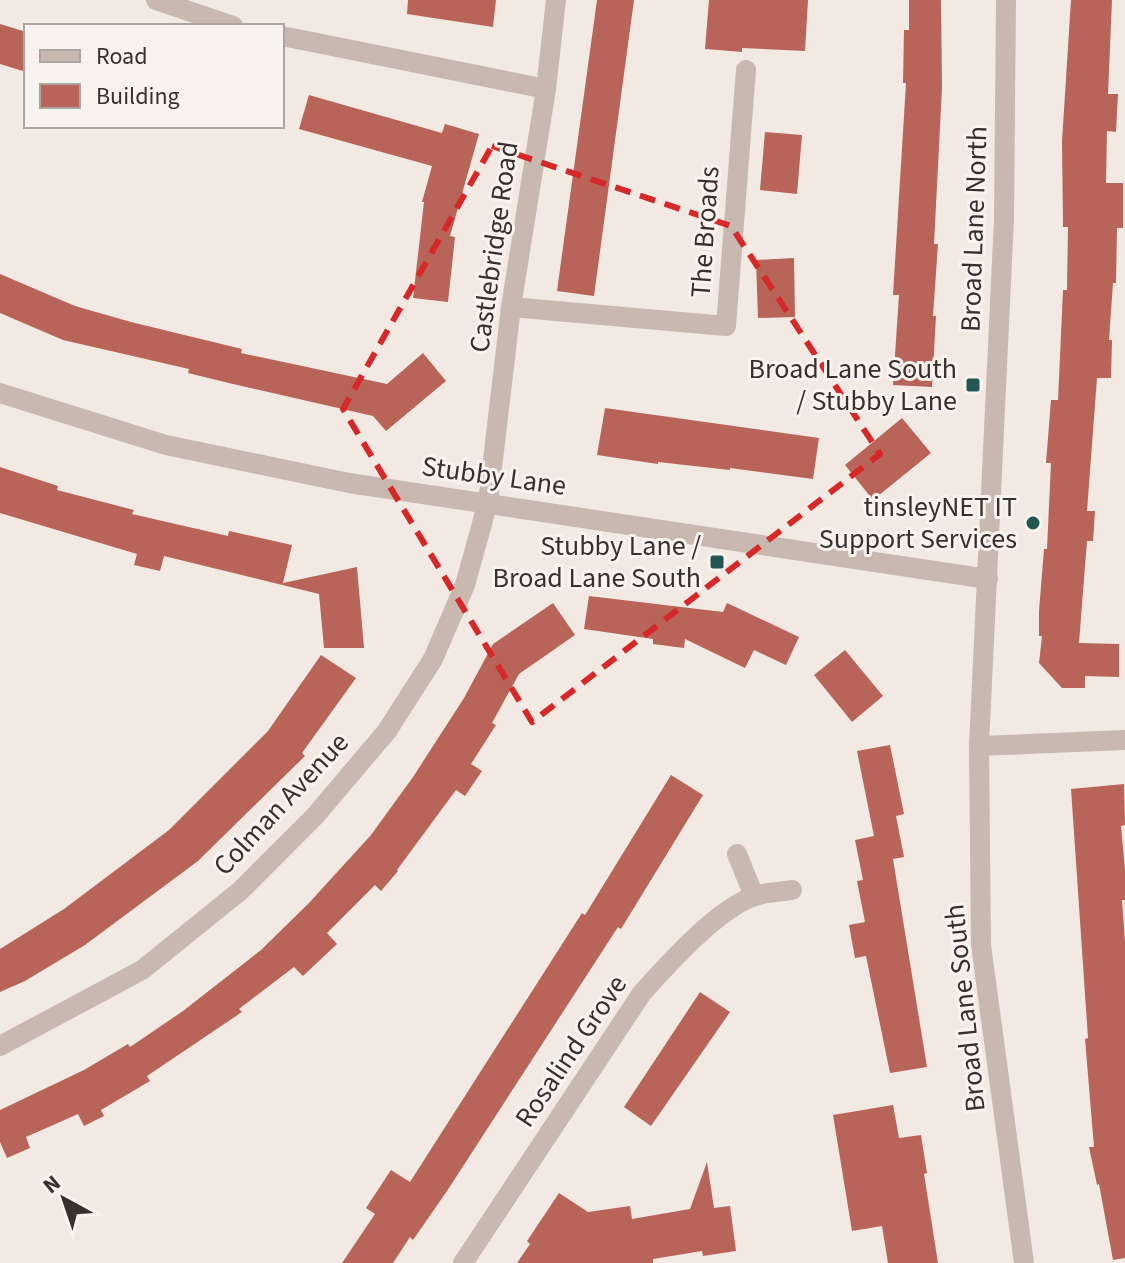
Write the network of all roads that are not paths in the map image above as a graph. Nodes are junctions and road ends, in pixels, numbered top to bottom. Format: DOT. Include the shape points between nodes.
graph roads {
  1 [pos="156,0"];
  2 [pos="556,0"];
  3 [pos="1006,0"];
  4 [pos="227,24"];
  5 [pos="284,36"];
  6 [pos="746,70"];
  7 [pos="546,89"];
  8 [pos="511,307"];
  9 [pos="0,393"];
  10 [pos="488,502"];
  11 [pos="988,579"];
  12 [pos="1125,740"];
  13 [pos="979,746"];
  14 [pos="737,854"];
  15 [pos="792,890"];
  16 [pos="754,896"];
  17 [pos="0,1046"];
  18 [pos="463,1263"];
  19 [pos="1024,1263"];
  1 -- 4 [label="street"];
  2 -- 7 [label="street, Castlebridge Road"];
  3 -- 11 [label="street, Broad Lane North" via="1004,219"];
  5 -- 7 [label="street"];
  6 -- 8 [label="street, The Broads" via="726,326"];
  7 -- 8 [label="street, Castlebridge Road"];
  8 -- 10 [label="street, Castlebridge Road"];
  9 -- 10 [label="street, Stubby Lane" via="166,445 349,483"];
  10 -- 11 [label="street, Stubby Lane"];
  10 -- 17 [label="street, Colman Avenue" via="465,585 433,659 387,731 315,816 240,891 142,970"];
  11 -- 13 [label="street, Broad Lane North"];
  12 -- 13 [label="street"];
  13 -- 19 [label="street, Broad Lane South" via="981,945"];
  14 -- 16 [label="street"];
  15 -- 16 [label="street, Rosalind Grove"];
  16 -- 18 [label="street, Rosalind Grove" via="719,917 642,993"];
}
